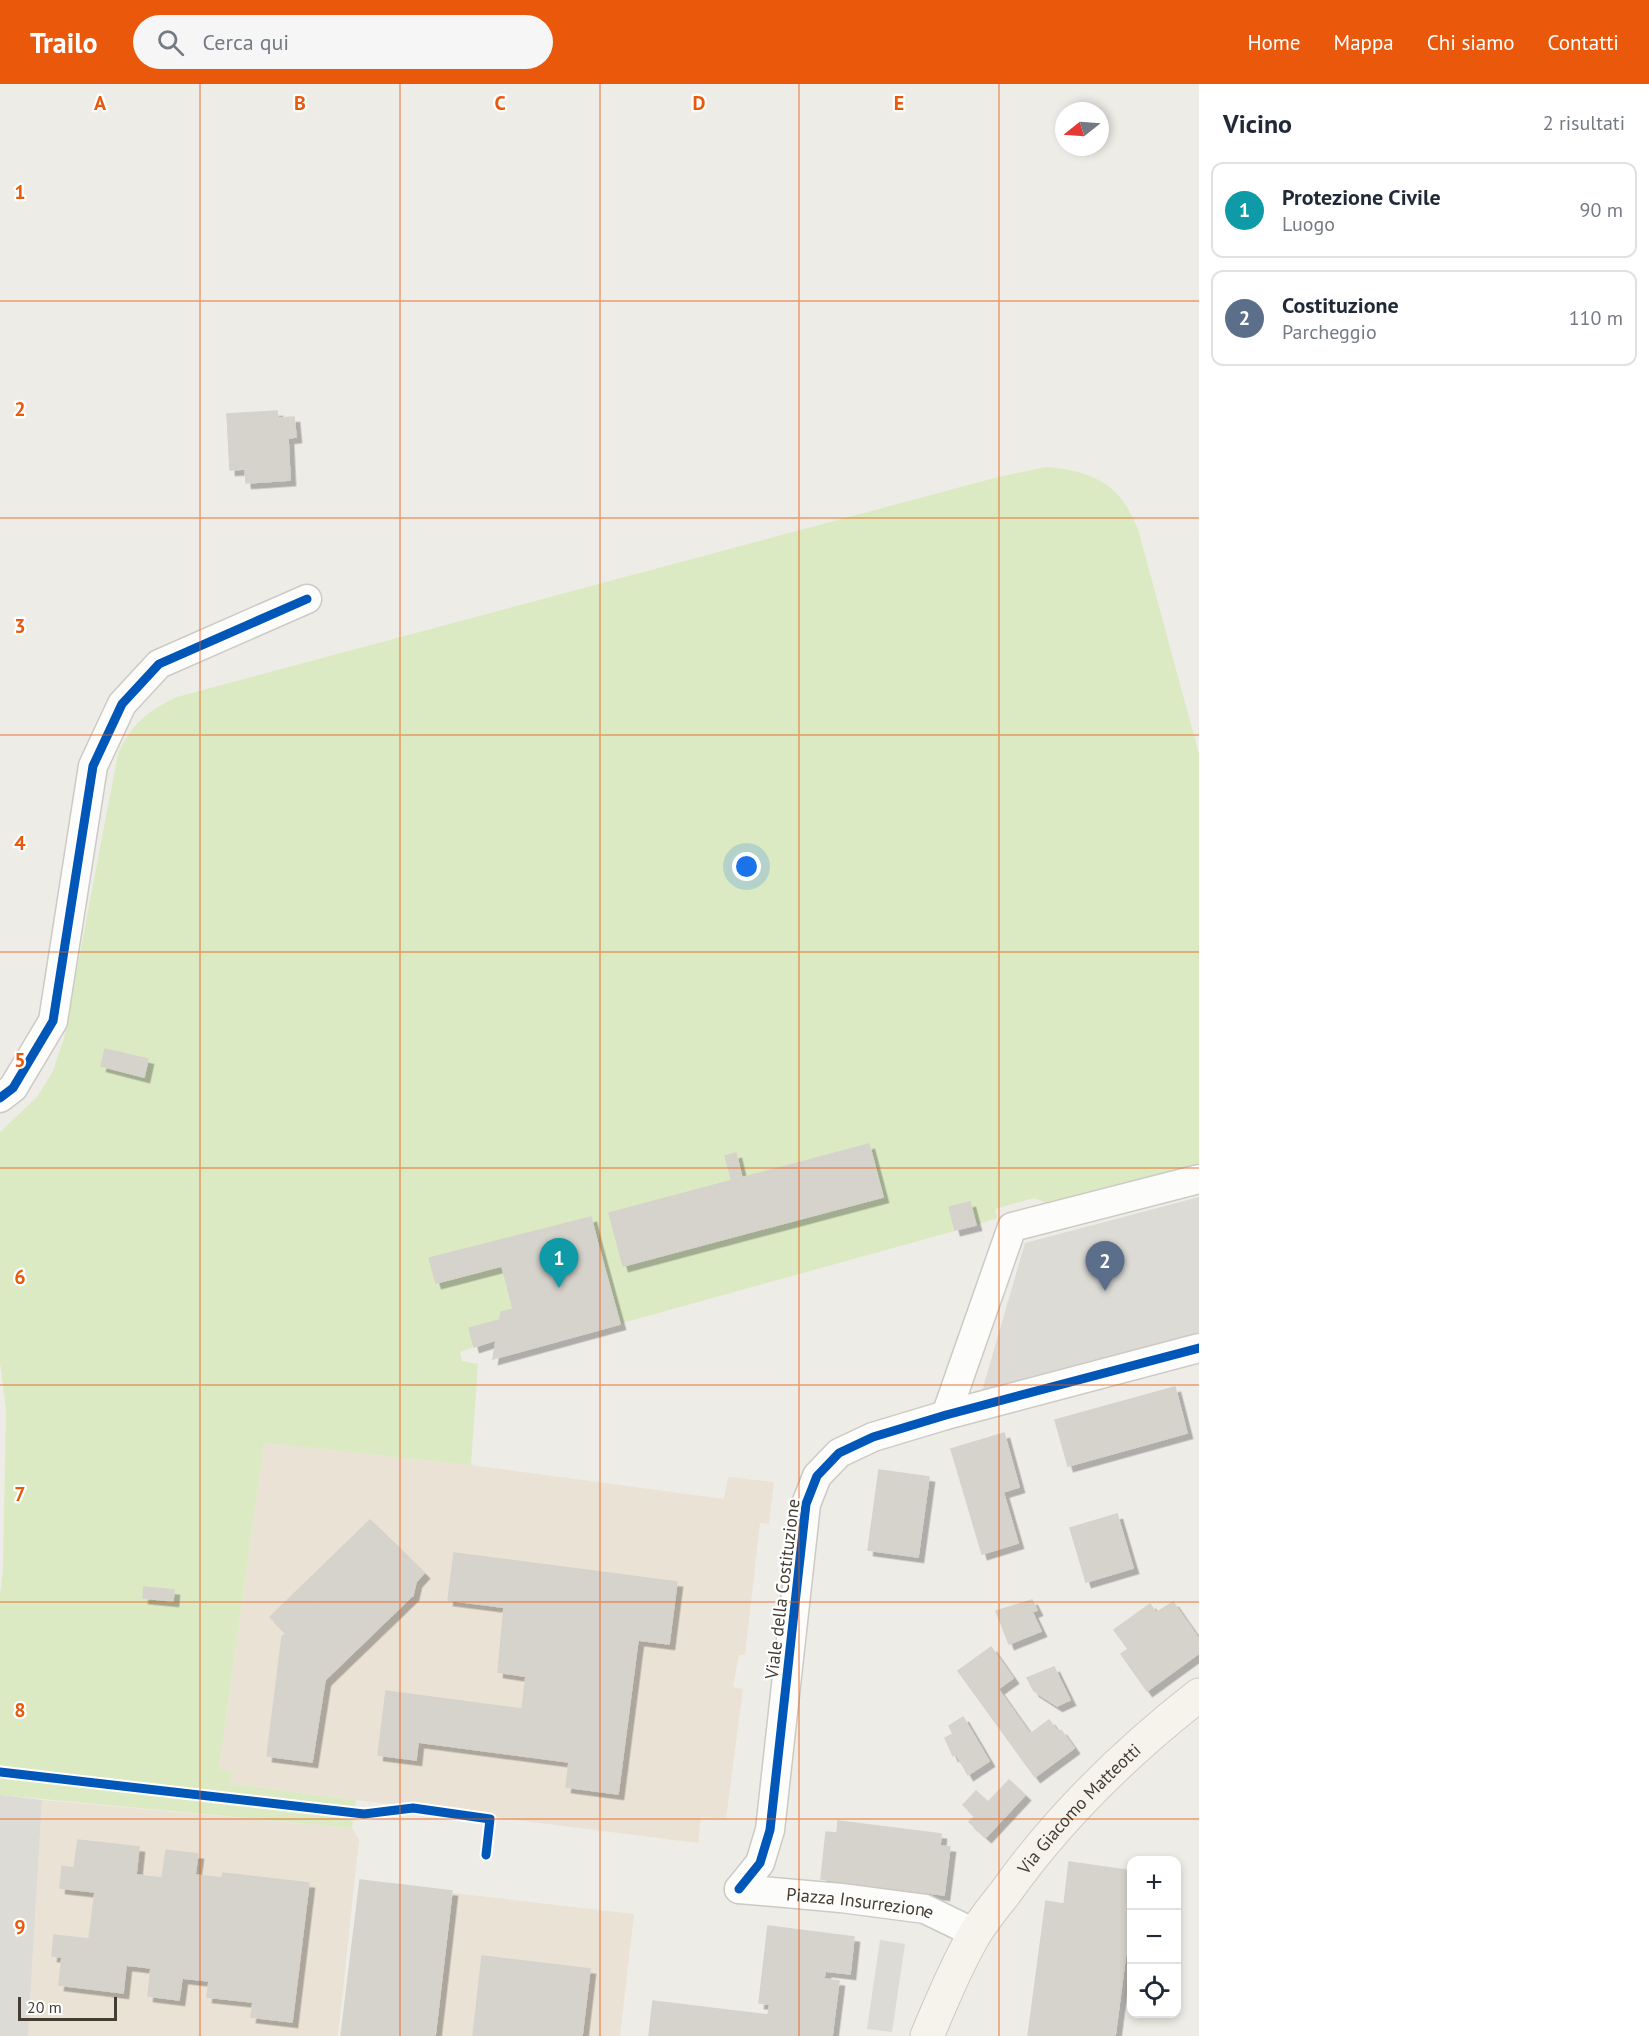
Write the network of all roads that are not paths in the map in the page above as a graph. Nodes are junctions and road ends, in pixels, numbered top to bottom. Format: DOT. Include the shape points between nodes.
graph roads {
  1 [pos="307,599"];
  2 [pos="0,1098"];
  3 [pos="1199,1179"];
  4 [pos="1199,1348"];
  5 [pos="946,1415"];
  6 [pos="1199,1695"];
  7 [pos="739,1889"];
  8 [pos="974,1936"];
  9 [pos="927,2036"];
  1 -- 2 [label="street" via="159,664 122,704 93,766 53,1021 13,1088"];
  3 -- 5 [label="street" via="1012,1227"];
  4 -- 5 [label="street, Viale della Costituzione"];
  5 -- 7 [label="street, Viale della Costituzione" via="864,1441 839,1453 817,1476 806,1504 770,1830 760,1863"];
  6 -- 8 [label="main road, Via Giacomo Matteotti" via="1128,1755 1053,1830"];
  7 -- 8 [label="street, Piazza Insurrezione" via="925,1909"];
  8 -- 9 [label="main road, Via Giacomo Matteotti"];
}
